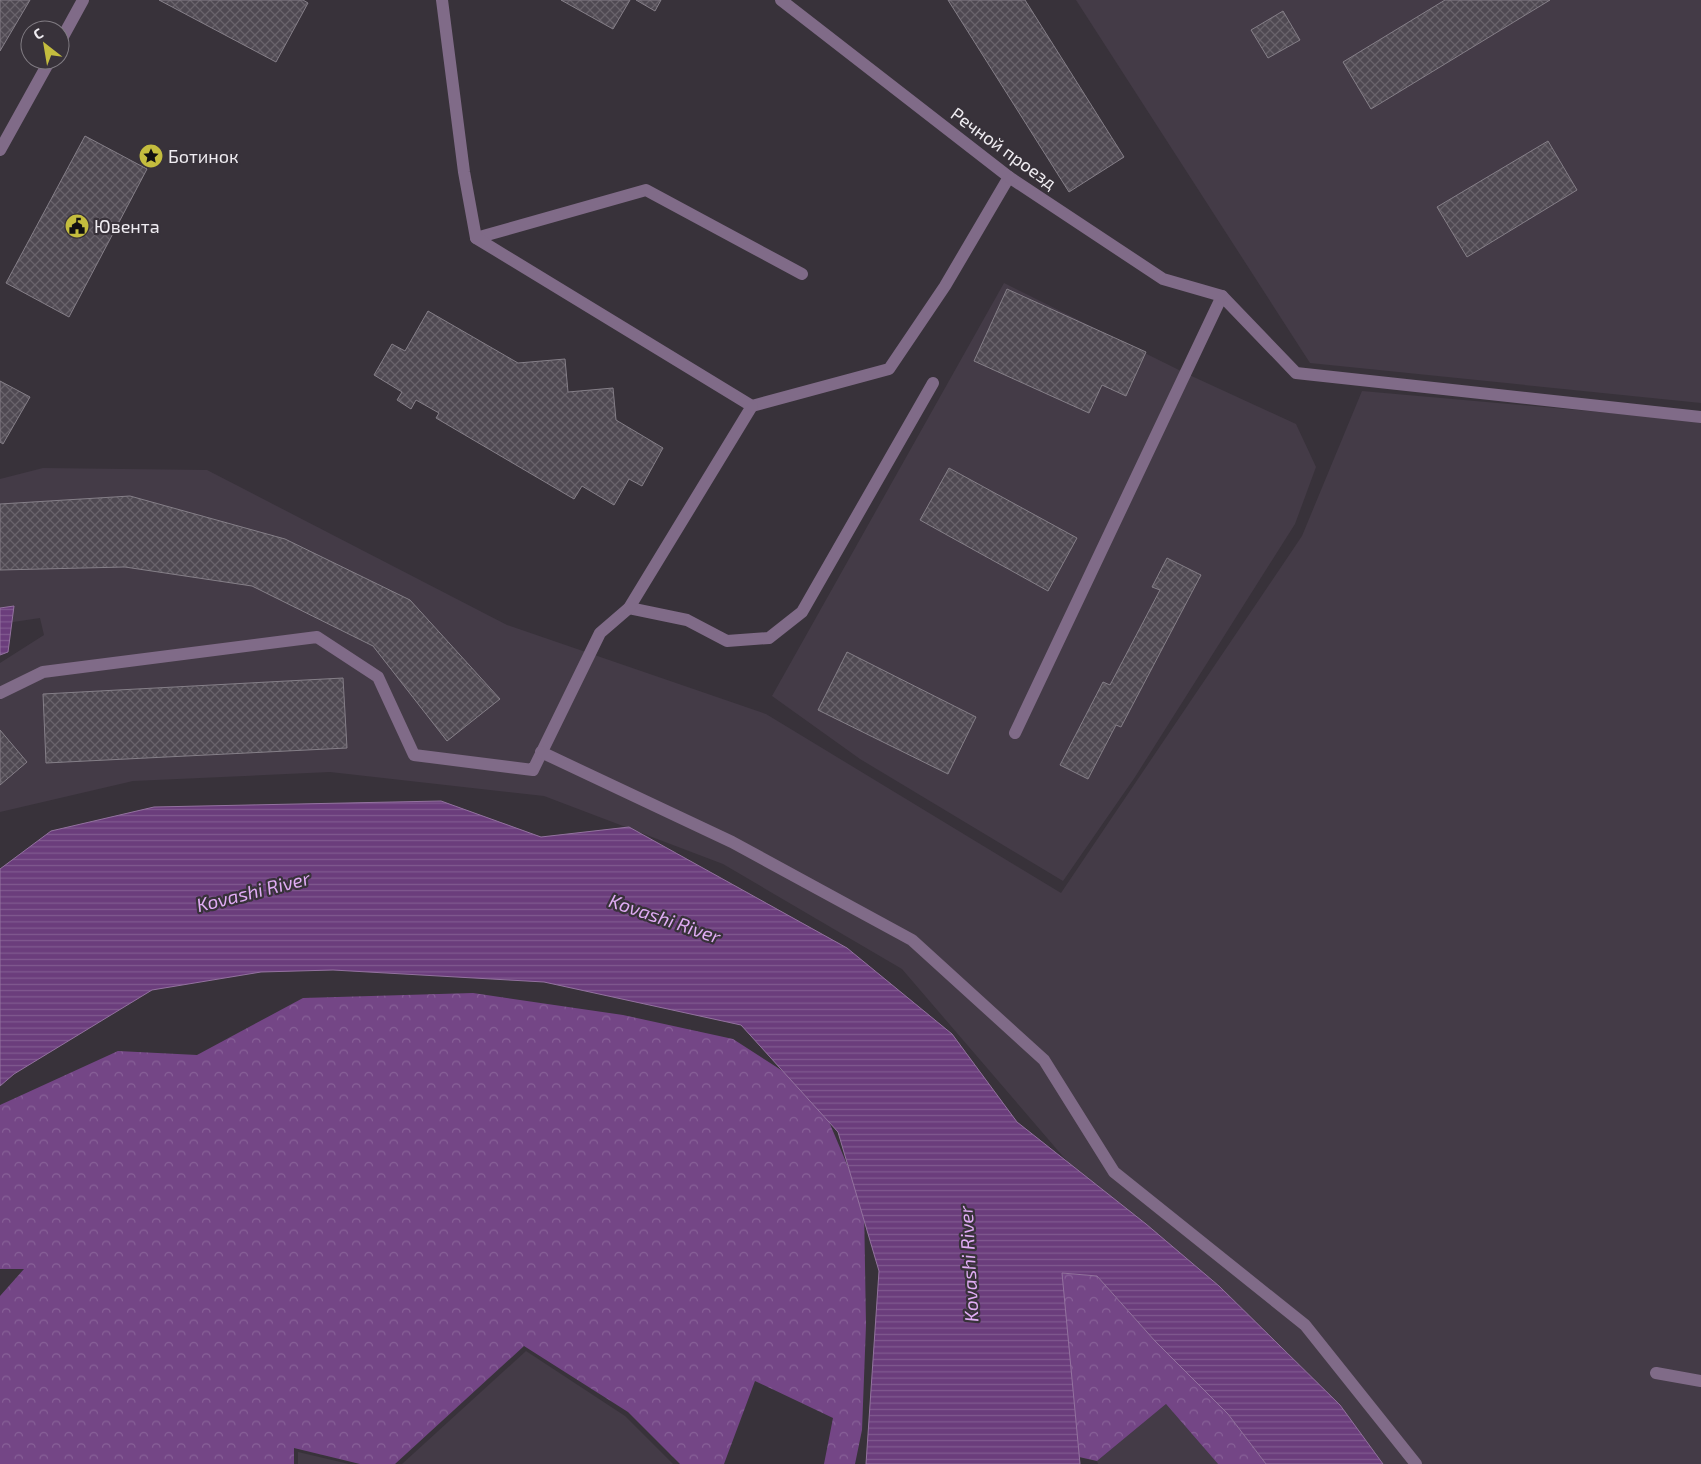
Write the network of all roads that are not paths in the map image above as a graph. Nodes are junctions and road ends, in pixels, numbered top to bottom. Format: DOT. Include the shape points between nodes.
graph roads {
  1 [pos="83,0"];
  2 [pos="442,0"];
  3 [pos="781,0"];
  4 [pos="70,24"];
  5 [pos="44,70"];
  6 [pos="0,150"];
  7 [pos="1009,177"];
  8 [pos="476,238"];
  9 [pos="802,274"];
  10 [pos="1222,296"];
  11 [pos="933,383"];
  12 [pos="752,406"];
  13 [pos="1701,417"];
  14 [pos="628,608"];
  15 [pos="0,693"];
  16 [pos="1015,733"];
  17 [pos="541,752"];
  18 [pos="1656,1373"];
  19 [pos="1701,1381"];
  20 [pos="1416,1464"];
  1 -- 4 [label="street"];
  2 -- 8 [label="street" via="464,172"];
  3 -- 7 [label="street, Речной проезд"];
  5 -- 6 [label="street"];
  7 -- 10 [label="street, Речной проезд" via="1163,279"];
  7 -- 12 [label="street" via="945,286 890,369"];
  8 -- 9 [label="street" via="646,190"];
  8 -- 12 [label="street"];
  10 -- 13 [label="street" via="1296,372"];
  10 -- 16 [label="street"];
  11 -- 14 [label="street" via="802,612 769,638 728,641 687,620"];
  12 -- 14 [label="street"];
  14 -- 17 [label="street" via="600,633"];
  15 -- 17 [label="street" via="43,672 317,637 378,677 414,755 533,770"];
  17 -- 20 [label="street" via="732,842 912,940 1044,1060 1114,1172 1305,1324"];
  18 -- 19 [label="street"];
}
